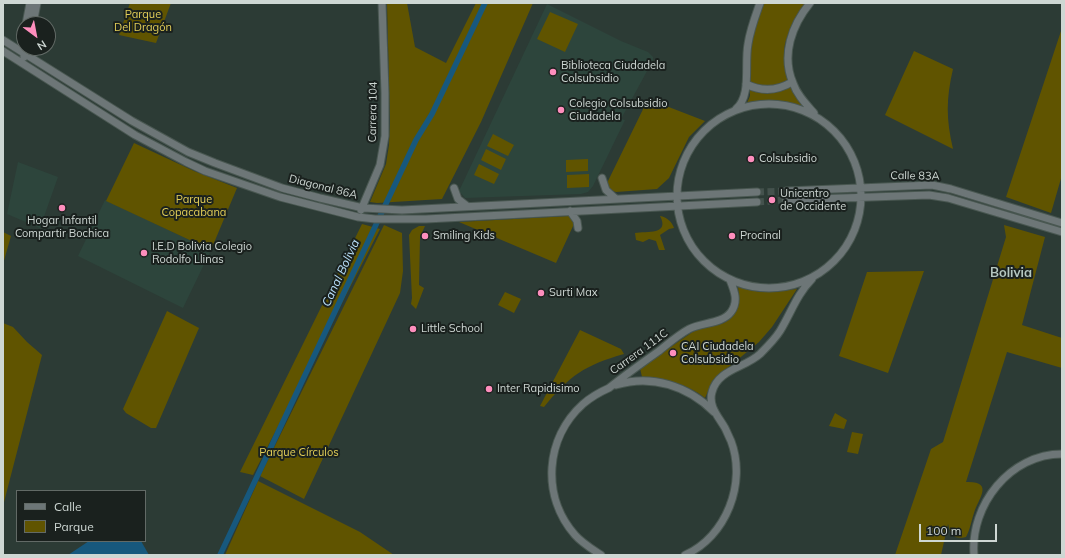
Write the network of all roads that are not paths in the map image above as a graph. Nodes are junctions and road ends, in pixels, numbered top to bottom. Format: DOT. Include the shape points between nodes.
graph roads {
  1 [pos="30,3"];
  2 [pos="37,3"];
  3 [pos="382,3"];
  4 [pos="760,3"];
  5 [pos="810,3"];
  6 [pos="28,16"];
  7 [pos="35,16"];
  8 [pos="3,40"];
  9 [pos="16,46"];
  10 [pos="3,51"];
  11 [pos="26,56"];
  12 [pos="34,56"];
  13 [pos="27,66"];
  14 [pos="792,82"];
  15 [pos="746,84"];
  16 [pos="736,109"];
  17 [pos="817,116"];
  18 [pos="602,178"];
  19 [pos="862,187"];
  20 [pos="454,188"];
  21 [pos="827,189"];
  22 [pos="704,195"];
  23 [pos="676,196"];
  24 [pos="862,197"];
  25 [pos="827,198"];
  26 [pos="616,199"];
  27 [pos="704,204"];
  28 [pos="467,206"];
  29 [pos="677,206"];
  30 [pos="362,208"];
  31 [pos="570,211"];
  32 [pos="358,217"];
  33 [pos="1062,223"];
  34 [pos="578,228"];
  35 [pos="1062,232"];
  36 [pos="815,276"];
  37 [pos="730,280"];
  38 [pos="609,388"];
  39 [pos="715,414"];
  40 [pos="1062,454"];
  41 [pos="974,552"];
  42 [pos="601,555"];
  43 [pos="685,555"];
  1 -- 6 [label="street"];
  2 -- 7 [label="street"];
  3 -- 30 [label="street, Carrera 104" via="385,136 380,165"];
  4 -- 15 [label="street" via="748,44"];
  5 -- 14 [label="street" via="792,33 788,49 788,68"];
  8 -- 9 [label="street, Diagonal 86A"];
  10 -- 13 [label="street, Diagonal 86A"];
  11 -- 13 [label="street"];
  12 -- 30 [label="street, Diagonal 86A" via="132,121 188,152 282,188"];
  13 -- 32 [label="street, Diagonal 86A" via="135,134 186,162 280,198"];
  14 -- 15 [label="street" via="770,90"];
  14 -- 17 [label="street"];
  15 -- 16 [label="street" via="746,94"];
  16 -- 17 [label="street" via="770,103 802,109"];
  16 -- 23 [label="street" via="709,126 688,150 678,180"];
  17 -- 19 [label="street" via="843,139 859,170"];
  18 -- 26 [label="street" via="606,190"];
  19 -- 21 [label="street, Calle 83A"];
  19 -- 24 [label="street"];
  19 -- 33 [label="street, Calle 83A" via="939,186"];
  20 -- 28 [label="street" via="458,199"];
  21 -- 25 [label="street"];
  21 -- 25 [label="street, Calle 83A" via="787,191 787,200"];
  22 -- 23 [label="street"];
  22 -- 27 [label="street"];
  22 -- 27 [label="street" via="756,192 757,202"];
  23 -- 26 [label="street, Diagonal 86A"];
  23 -- 29 [label="street"];
  24 -- 25 [label="street, Calle 83A"];
  24 -- 35 [label="street, Calle 83A" via="929,195 948,198"];
  24 -- 36 [label="street" via="856,228 849,242 840,256"];
  26 -- 28 [label="street, Diagonal 86A"];
  27 -- 29 [label="street"];
  28 -- 30 [label="street, Diagonal 86A" via="394,210"];
  29 -- 31 [label="street, Diagonal 86A"];
  29 -- 37 [label="street" via="688,242 713,270"];
  30 -- 32 [label="street, Carrera 104"];
  31 -- 32 [label="street, Diagonal 86A" via="431,219"];
  31 -- 34 [label="street" via="577,221"];
  36 -- 37 [label="street" via="794,285 772,288 750,286"];
  36 -- 39 [label="street" via="799,294 780,332 769,345 753,360 729,371 714,384 711,402"];
  37 -- 38 [label="street, Carrera 111C" via="736,298 731,312 724,318 686,331"];
  38 -- 39 [label="street" via="636,381 665,383 693,394"];
  38 -- 42 [label="street, Carrera 111C" via="590,398 573,413 561,432 554,452 551,476 552,488 564,521 588,547"];
  39 -- 43 [label="street" via="725,428 736,460 734,494 726,515 716,530 704,543"];
  40 -- 41 [label="street" via="1040,457 1023,464 995,487 977,520"];
}
